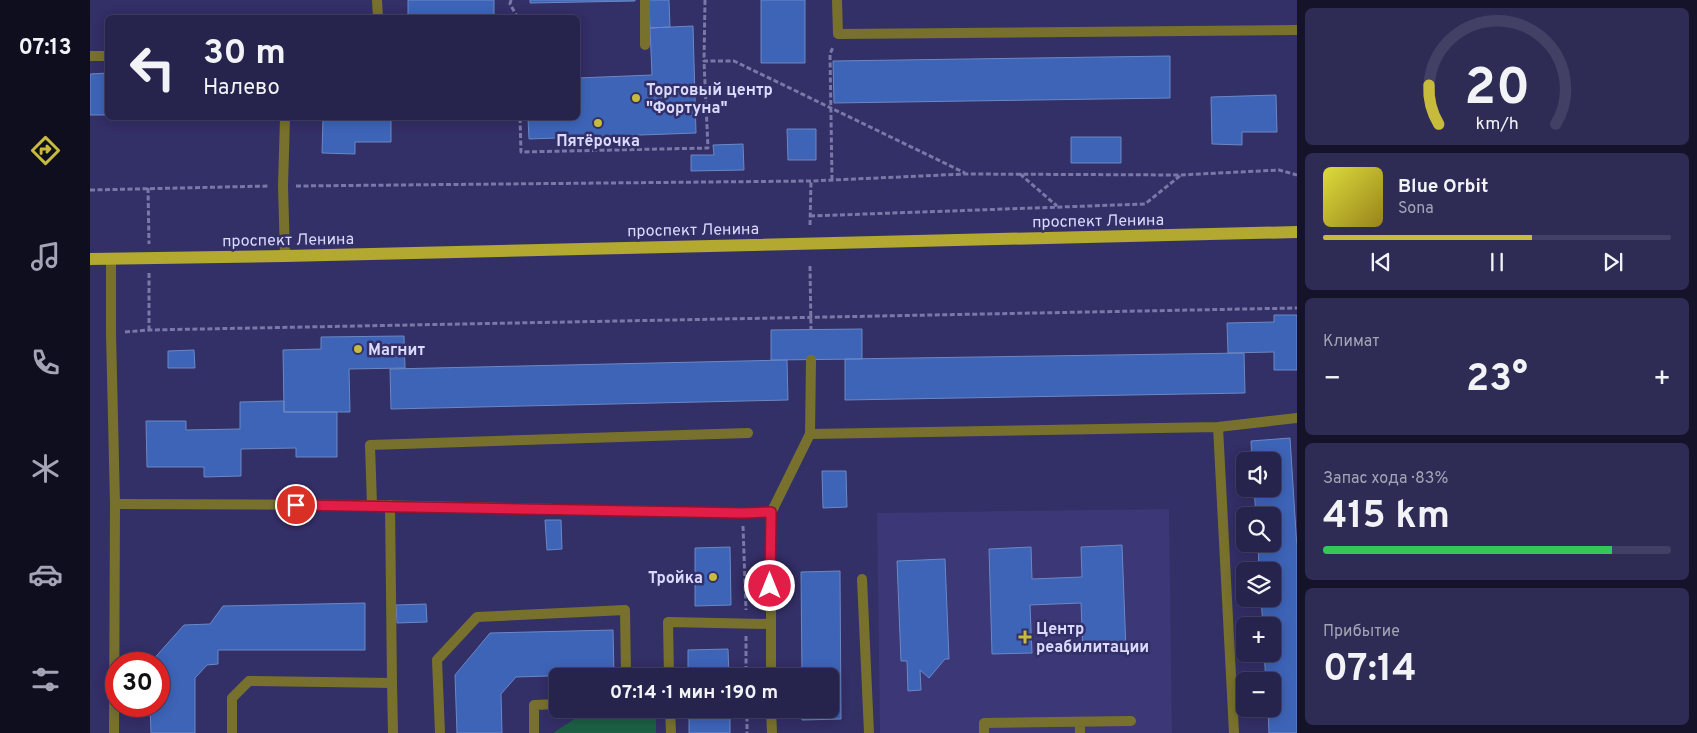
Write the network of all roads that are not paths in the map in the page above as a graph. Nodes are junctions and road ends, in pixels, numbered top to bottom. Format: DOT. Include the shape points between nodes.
graph roads {
  1 [pos="377,0"];
  2 [pos="644,0"];
  3 [pos="837,0"];
  4 [pos="378,15"];
  5 [pos="1297,30"];
  6 [pos="646,45"];
  7 [pos="90,56"];
  8 [pos="105,56"];
  9 [pos="285,120"];
  10 [pos="1297,232"];
  11 [pos="285,256"];
  12 [pos="90,258"];
  13 [pos="111,258"];
  14 [pos="811,360"];
  15 [pos="1297,418"];
  16 [pos="1218,427"];
  17 [pos="748,433"];
  18 [pos="810,434"];
  19 [pos="114,504"];
  20 [pos="372,505"];
  21 [pos="390,505"];
  22 [pos="771,512"];
  23 [pos="862,579"];
  24 [pos="770,624"];
  25 [pos="626,668"];
  26 [pos="669,668"];
  27 [pos="771,668"];
  28 [pos="392,683"];
  29 [pos="549,704"];
  30 [pos="670,718"];
  31 [pos="771,718"];
  32 [pos="1080,722"];
  33 [pos="1131,722"];
  34 [pos="114,733"];
  35 [pos="232,733"];
  36 [pos="393,733"];
  37 [pos="440,733"];
  38 [pos="534,733"];
  39 [pos="670,733"];
  40 [pos="772,733"];
  41 [pos="869,733"];
  42 [pos="984,733"];
  43 [pos="1080,733"];
  44 [pos="1234,733"];
  1 -- 4 [label="street"];
  2 -- 6 [label="street"];
  3 -- 5 [label="street" via="838,34"];
  7 -- 8 [label="street"];
  9 -- 11 [label="street"];
  10 -- 11 [label="main road, проспект Ленина"];
  11 -- 13 [label="main road, проспект Ленина"];
  12 -- 13 [label="main road, проспект Ленина"];
  13 -- 19 [label="street"];
  14 -- 18 [label="street"];
  15 -- 16 [label="street"];
  16 -- 18 [label="street"];
  16 -- 44 [label="street"];
  17 -- 20 [label="street" via="370,445"];
  18 -- 22 [label="street"];
  19 -- 20 [label="street"];
  19 -- 34 [label="street"];
  20 -- 21 [label="street"];
  21 -- 22 [label="street"];
  21 -- 28 [label="street"];
  22 -- 24 [label="street"];
  23 -- 41 [label="street"];
  24 -- 26 [label="street" via="668,622"];
  24 -- 27 [label="street"];
  25 -- 37 [label="street" via="625,610 478,617 436,660"];
  28 -- 35 [label="street" via="249,681 232,698"];
  28 -- 36 [label="street"];
  29 -- 38 [label="street" via="534,705"];
  30 -- 39 [label="street"];
  31 -- 40 [label="street"];
  32 -- 33 [label="street"];
  32 -- 42 [label="street" via="984,723"];
  32 -- 43 [label="street"];
}
